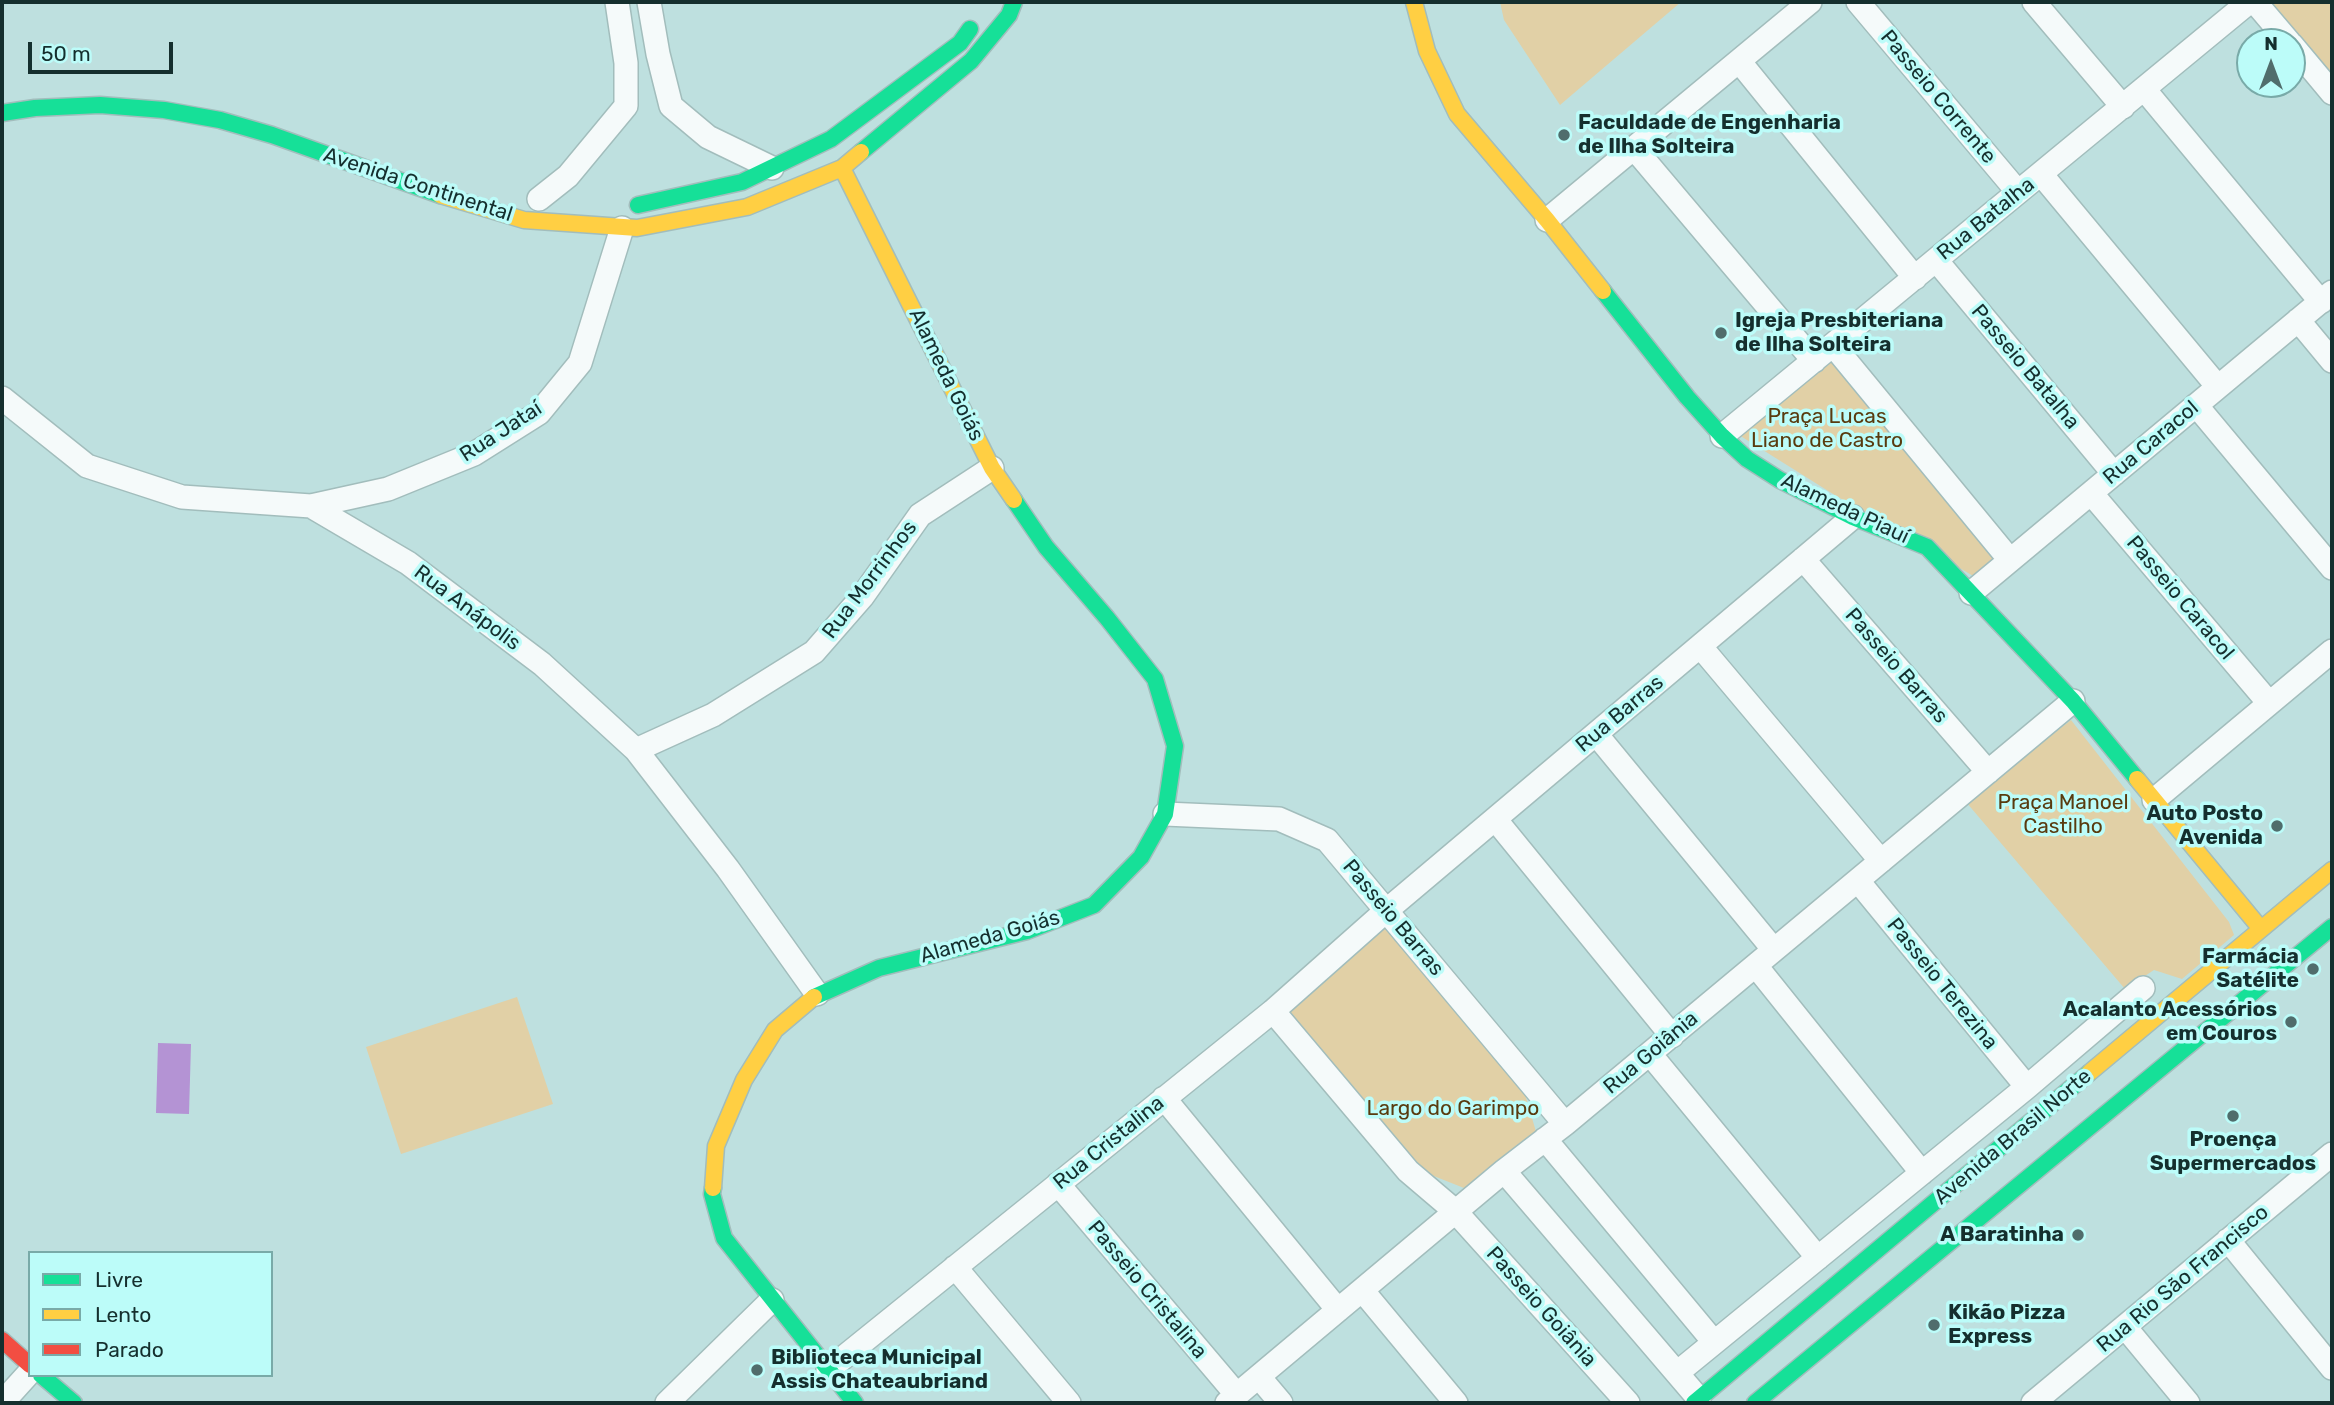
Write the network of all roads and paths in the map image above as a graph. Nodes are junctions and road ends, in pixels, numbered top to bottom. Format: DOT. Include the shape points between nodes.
graph roads {
  1 [pos="617,2"];
  2 [pos="649,2"];
  3 [pos="1014,2"];
  4 [pos="1414,2"];
  5 [pos="1811,2"];
  6 [pos="1858,2"];
  7 [pos="2034,2"];
  8 [pos="2249,2"];
  9 [pos="2255,2"];
  10 [pos="980,14"];
  11 [pos="2277,28"];
  12 [pos="1739,61"];
  13 [pos="2306,63"];
  14 [pos="661,69"];
  15 [pos="626,73"];
  16 [pos="2144,89"];
  17 [pos="2332,93"];
  18 [pos="2,99"];
  19 [pos="2123,107"];
  20 [pos="2,113"];
  21 [pos="1634,148"];
  22 [pos="772,167"];
  23 [pos="842,167"];
  24 [pos="421,171"];
  25 [pos="2041,174"];
  26 [pos="2018,192"];
  27 [pos="532,198"];
  28 [pos="563,202"];
  29 [pos="621,217"];
  30 [pos="1548,220"];
  31 [pos="1936,260"];
  32 [pos="1915,278"];
  33 [pos="2327,297"];
  34 [pos="2298,320"];
  35 [pos="1833,345"];
  36 [pos="1814,361"];
  37 [pos="2332,361"];
  38 [pos="2218,387"];
  39 [pos="2,398"];
  40 [pos="2196,405"];
  41 [pos="1722,436"];
  42 [pos="992,468"];
  43 [pos="2114,474"];
  44 [pos="2091,493"];
  45 [pos="311,506"];
  46 [pos="1853,517"];
  47 [pos="1803,559"];
  48 [pos="2010,560"];
  49 [pos="2332,568"];
  50 [pos="1971,593"];
  51 [pos="1700,646"];
  52 [pos="2332,651"];
  53 [pos="2073,701"];
  54 [pos="2269,703"];
  55 [pos="1595,734"];
  56 [pos="636,750"];
  57 [pos="1988,772"];
  58 [pos="2154,800"];
  59 [pos="1165,814"];
  60 [pos="1495,819"];
  61 [pos="1881,861"];
  62 [pos="2332,870"];
  63 [pos="1857,881"];
  64 [pos="1387,910"];
  65 [pos="2332,927"];
  66 [pos="2261,929"];
  67 [pos="1774,950"];
  68 [pos="1756,966"];
  69 [pos="2143,988"];
  70 [pos="817,994"];
  71 [pos="1273,1011"];
  72 [pos="1672,1036"];
  73 [pos="1650,1054"];
  74 [pos="2027,1087"];
  75 [pos="1164,1098"];
  76 [pos="1565,1124"];
  77 [pos="1545,1139"];
  78 [pos="2331,1157"];
  79 [pos="1504,1171"];
  80 [pos="1922,1173"];
  81 [pos="1058,1184"];
  82 [pos="1455,1211"];
  83 [pos="2228,1240"];
  84 [pos="1818,1258"];
  85 [pos="955,1267"];
  86 [pos="1362,1290"];
  87 [pos="772,1300"];
  88 [pos="1338,1310"];
  89 [pos="2125,1327"];
  90 [pos="2,1340"];
  91 [pos="1714,1342"];
  92 [pos="28,1363"];
  93 [pos="2332,1368"];
  94 [pos="828,1370"];
  95 [pos="1677,1373"];
  96 [pos="28,1374"];
  97 [pos="43,1377"];
  98 [pos="1259,1377"];
  99 [pos="1232,1399"];
  100 [pos="1697,1401"];
  101 [pos="2,1403"];
  102 [pos="74,1403"];
  103 [pos="667,1403"];
  104 [pos="855,1403"];
  105 [pos="1069,1403"];
  106 [pos="1281,1403"];
  107 [pos="1456,1403"];
  108 [pos="1628,1403"];
  109 [pos="1755,1403"];
  110 [pos="2033,1403"];
  111 [pos="2188,1403"];
  1 -- 15 [label="street"];
  2 -- 14 [label="street"];
  3 -- 23 [label="street, Avenida Continental" via="1009,15 971,61"];
  4 -- 30 [label="street, Alameda Piauí" via="1427,51 1457,114"];
  5 -- 12 [label="street"];
  6 -- 26 [label="street, Passeio Corrente"];
  7 -- 19 [label="street"];
  8 -- 16 [label="street, Rua Batalha"];
  9 -- 11 [label="street"];
  10 -- 22 [label="street, Avenida Continental" via="960,43 831,139"];
  12 -- 21 [label="street"];
  12 -- 32 [label="street"];
  13 -- 17 [label="street"];
  14 -- 15 [label="street"];
  14 -- 22 [label="street" via="671,106 708,137"];
  15 -- 27 [label="street" via="626,106 568,176"];
  16 -- 19 [label="street, Rua Batalha"];
  16 -- 33 [label="street"];
  18 -- 24 [label="street, Avenida Continental" via="101,91 166,96 276,121"];
  19 -- 25 [label="street, Rua Batalha"];
  20 -- 29 [label="street, Avenida Continental" via="100,105 164,110 272,135 511,216"];
  21 -- 30 [label="street"];
  21 -- 36 [label="street"];
  22 -- 29 [label="street, Avenida Continental" via="742,182 632,206"];
  23 -- 29 [label="street, Avenida Continental" via="747,207 637,228"];
  23 -- 42 [label="street, Alameda Goiás"];
  25 -- 26 [label="street, Rua Batalha"];
  25 -- 38 [label="street"];
  26 -- 31 [label="street, Rua Batalha"];
  27 -- 28 [label="street, Avenida Continental"];
  29 -- 45 [label="street, Rua Jataí" via="580,363 539,412 474,454 388,489"];
  30 -- 41 [label="street, Alameda Piauí"];
  31 -- 32 [label="street, Rua Batalha"];
  31 -- 43 [label="street, Passeio Batalha"];
  32 -- 35 [label="street, Rua Batalha"];
  33 -- 34 [label="street, Rua Caracol"];
  34 -- 37 [label="street"];
  34 -- 38 [label="street, Rua Caracol"];
  35 -- 36 [label="street, Rua Batalha"];
  35 -- 48 [label="street"];
  36 -- 41 [label="street, Rua Batalha"];
  38 -- 40 [label="street, Rua Caracol"];
  39 -- 45 [label="street, Rua Anápolis" via="87,466 182,497"];
  40 -- 43 [label="street, Rua Caracol"];
  40 -- 49 [label="street"];
  41 -- 46 [label="street, Alameda Piauí" via="1780,480"];
  42 -- 56 [label="street, Rua Morrinhos" via="920,514 862,597 814,652 713,715"];
  42 -- 59 [label="street, Alameda Goiás" via="1046,547 1155,680 1175,746"];
  43 -- 44 [label="street, Rua Caracol"];
  44 -- 48 [label="street, Rua Caracol"];
  44 -- 54 [label="street, Passeio Caracol"];
  45 -- 56 [label="street, Rua Anápolis" via="408,563 542,664"];
  46 -- 47 [label="street, Rua Barras"];
  46 -- 50 [label="street, Alameda Piauí" via="1927,547"];
  47 -- 51 [label="street, Rua Barras"];
  47 -- 57 [label="street, Passeio Barras"];
  48 -- 50 [label="street, Rua Caracol"];
  50 -- 53 [label="street, Alameda Piauí"];
  51 -- 55 [label="street, Rua Barras"];
  51 -- 61 [label="street"];
  52 -- 54 [label="street"];
  53 -- 57 [label="street, Rua Goiânia"];
  53 -- 58 [label="street, Alameda Piauí"];
  54 -- 58 [label="street"];
  55 -- 60 [label="street, Rua Barras"];
  55 -- 67 [label="street"];
  56 -- 70 [label="street, Rua Anápolis"];
  57 -- 61 [label="street, Rua Goiânia"];
  58 -- 66 [label="street, Alameda Piauí"];
  59 -- 64 [label="street, Passeio Barras" via="1279,819 1327,840"];
  59 -- 70 [label="street, Alameda Goiás" via="1141,857 1094,905 1027,931 879,968"];
  60 -- 64 [label="street, Rua Barras"];
  60 -- 72 [label="street"];
  61 -- 63 [label="street, Rua Goiânia"];
  62 -- 66 [label="street, Avenida Brasil Norte"];
  63 -- 67 [label="street, Rua Goiânia"];
  63 -- 74 [label="street, Passeio Terezina"];
  64 -- 71 [label="street, Rua Cristalina"];
  64 -- 76 [label="street, Passeio Barras"];
  65 -- 109 [label="street, Avenida Brasil Norte"];
  66 -- 100 [label="street, Avenida Brasil Norte"];
  67 -- 68 [label="street, Rua Goiânia"];
  68 -- 72 [label="street, Rua Goiânia"];
  68 -- 80 [label="street"];
  69 -- 74 [label="street"];
  70 -- 87 [label="street, Alameda Goiás" via="775,1030 744,1080 716,1146 712,1194 724,1238"];
  71 -- 75 [label="street, Rua Cristalina"];
  71 -- 82 [label="street" via="1408,1171"];
  72 -- 73 [label="street, Rua Goiânia"];
  73 -- 76 [label="street, Rua Goiânia"];
  73 -- 84 [label="street"];
  74 -- 80 [label="street"];
  75 -- 81 [label="street, Rua Cristalina"];
  75 -- 88 [label="street"];
  76 -- 77 [label="street, Rua Goiânia"];
  77 -- 79 [label="street, Rua Goiânia"];
  77 -- 91 [label="street"];
  78 -- 83 [label="street, Rua Rio São Francisco"];
  79 -- 82 [label="street, Rua Goiânia"];
  79 -- 95 [label="street"];
  80 -- 84 [label="street"];
  81 -- 85 [label="street, Rua Cristalina"];
  81 -- 99 [label="street, Passeio Cristalina"];
  82 -- 86 [label="street, Rua Goiânia"];
  82 -- 108 [label="street, Passeio Goiânia"];
  83 -- 89 [label="street, Rua Rio São Francisco"];
  83 -- 93 [label="street"];
  84 -- 91 [label="street"];
  85 -- 94 [label="street, Rua Cristalina"];
  85 -- 105 [label="street"];
  86 -- 88 [label="street, Rua Goiânia"];
  86 -- 107 [label="street"];
  87 -- 94 [label="street, Alameda Goiás"];
  87 -- 103 [label="street"];
  88 -- 98 [label="street, Rua Goiânia"];
  89 -- 110 [label="street, Rua Rio São Francisco"];
  89 -- 111 [label="street"];
  90 -- 92 [label="street"];
  91 -- 95 [label="street"];
  94 -- 104 [label="street, Alameda Goiás"];
  95 -- 100 [label="street"];
  96 -- 101 [label="street"];
  97 -- 102 [label="street"];
  98 -- 99 [label="street, Rua Goiânia"];
  98 -- 106 [label="street"];
}
